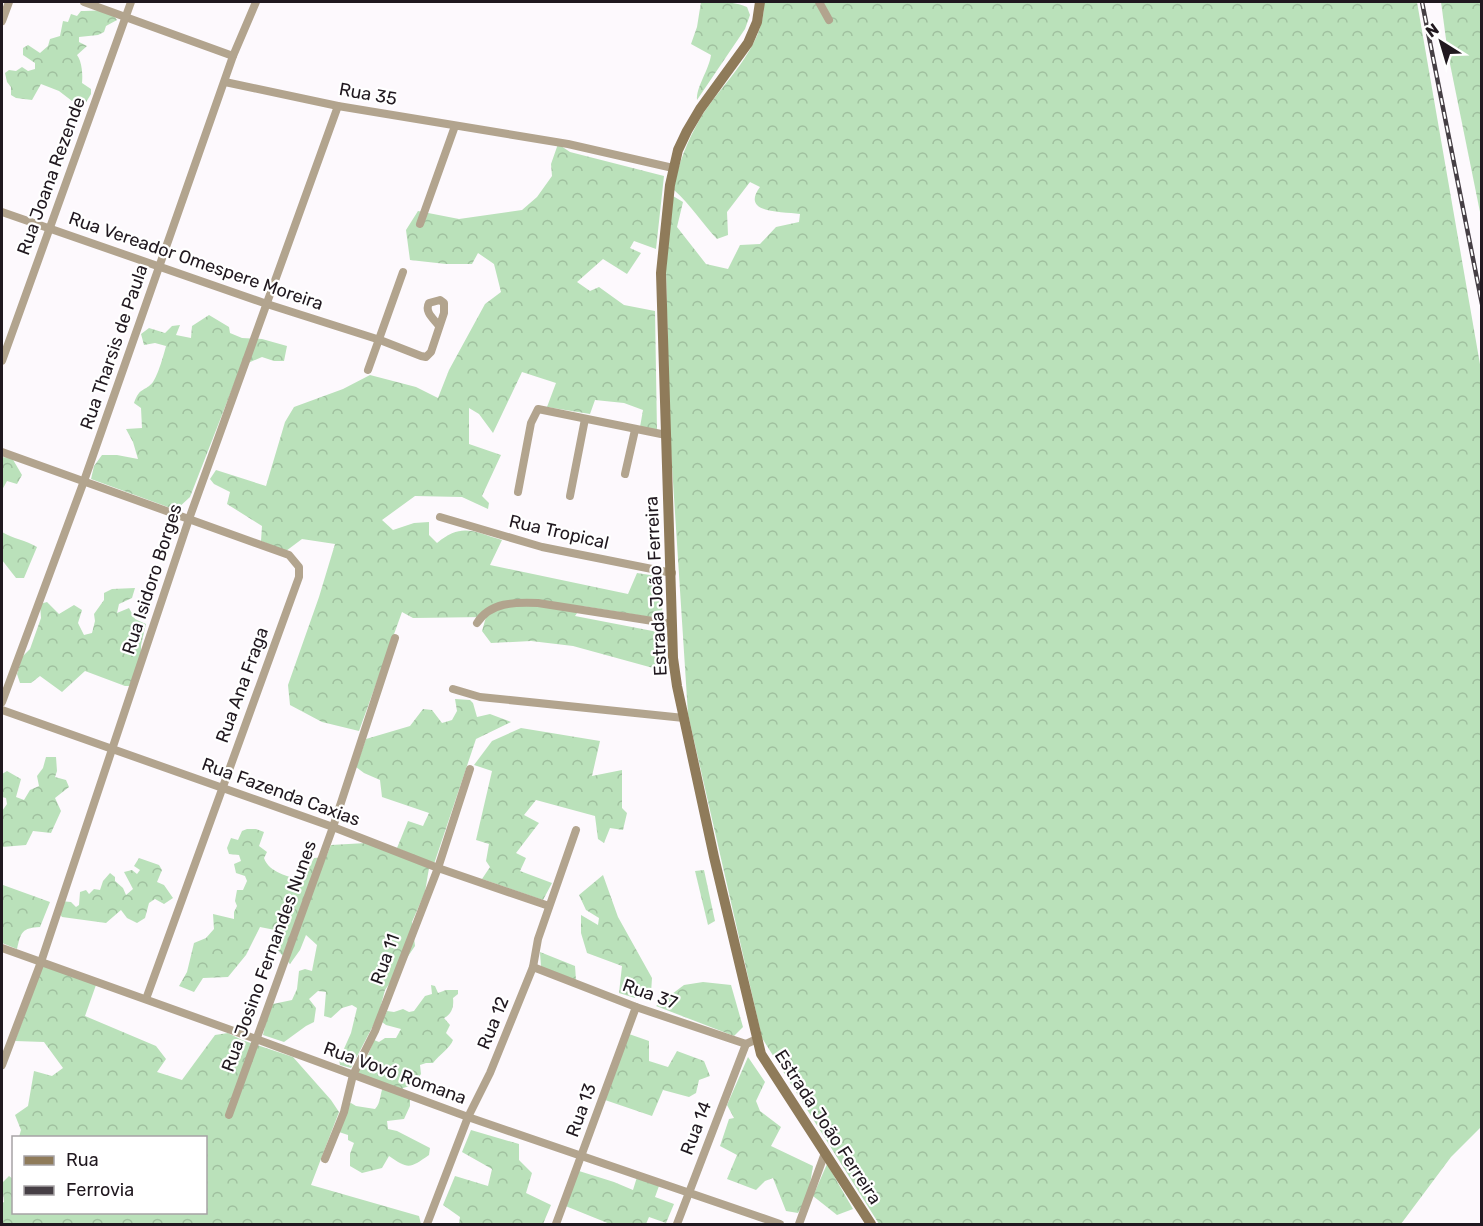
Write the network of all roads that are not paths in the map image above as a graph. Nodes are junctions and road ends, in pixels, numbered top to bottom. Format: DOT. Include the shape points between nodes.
graph roads {
  1 [pos="9,2"];
  2 [pos="84,2"];
  3 [pos="131,2"];
  4 [pos="256,2"];
  5 [pos="759,2"];
  6 [pos="819,2"];
  7 [pos="125,16"];
  8 [pos="829,20"];
  9 [pos="2,21"];
  10 [pos="233,56"];
  11 [pos="225,82"];
  12 [pos="338,106"];
  13 [pos="455,126"];
  14 [pos="673,168"];
  15 [pos="2,212"];
  16 [pos="420,224"];
  17 [pos="50,228"];
  18 [pos="159,267"];
  19 [pos="403,273"];
  20 [pos="267,304"];
  21 [pos="440,326"];
  22 [pos="380,340"];
  23 [pos="2,361"];
  24 [pos="368,370"];
  25 [pos="585,419"];
  26 [pos="635,430"];
  27 [pos="666,435"];
  28 [pos="2,452"];
  29 [pos="625,474"];
  30 [pos="84,481"];
  31 [pos="518,492"];
  32 [pos="570,496"];
  33 [pos="440,517"];
  34 [pos="189,519"];
  35 [pos="672,573"];
  36 [pos="477,623"];
  37 [pos="672,624"];
  38 [pos="395,638"];
  39 [pos="453,689"];
  40 [pos="2,702"];
  41 [pos="2,710"];
  42 [pos="684,718"];
  43 [pos="113,749"];
  44 [pos="470,769"];
  45 [pos="222,789"];
  46 [pos="333,827"];
  47 [pos="576,830"];
  48 [pos="438,868"];
  49 [pos="549,906"];
  50 [pos="2,948"];
  51 [pos="41,962"];
  52 [pos="533,967"];
  53 [pos="146,999"];
  54 [pos="636,1007"];
  55 [pos="256,1039"];
  56 [pos="757,1039"];
  57 [pos="746,1044"];
  58 [pos="2,1065"];
  59 [pos="353,1074"];
  60 [pos="229,1114"];
  61 [pos="468,1117"];
  62 [pos="825,1154"];
  63 [pos="582,1156"];
  64 [pos="325,1159"];
  65 [pos="689,1192"];
  66 [pos="427,1224"];
  67 [pos="556,1224"];
  68 [pos="677,1224"];
  69 [pos="780,1224"];
  70 [pos="799,1224"];
  71 [pos="871,1224"];
  1 -- 9 [label="street"];
  2 -- 7 [label="street"];
  3 -- 7 [label="street, Rua Joana Rezende"];
  4 -- 10 [label="street, Rua Tharsis de Paula"];
  5 -- 14 [label="street, Estrada João Ferreira" via="757,22 748,43 692,121"];
  6 -- 8 [label="street"];
  7 -- 10 [label="street"];
  7 -- 17 [label="street, Rua Joana Rezende"];
  10 -- 11 [label="street, Rua Tharsis de Paula"];
  11 -- 12 [label="street, Rua 35"];
  11 -- 18 [label="street, Rua Tharsis de Paula"];
  12 -- 13 [label="street, Rua 35"];
  12 -- 20 [label="street, Rua Isidoro Borges"];
  13 -- 14 [label="street, Rua 35" via="568,144"];
  13 -- 16 [label="street"];
  14 -- 27 [label="street, Estrada João Ferreira" via="661,273"];
  15 -- 17 [label="street, Rua Vereador Omespere Moreira"];
  17 -- 18 [label="street, Rua Vereador Omespere Moreira"];
  17 -- 23 [label="street, Rua Joana Rezende"];
  18 -- 20 [label="street, Rua Vereador Omespere Moreira"];
  18 -- 30 [label="street, Rua Tharsis de Paula"];
  19 -- 22 [label="street"];
  20 -- 22 [label="street, Rua Vereador Omespere Moreira"];
  20 -- 34 [label="street, Rua Isidoro Borges"];
  21 -- 22 [label="street, Rua Vereador Omespere Moreira" via="426,357"];
  22 -- 24 [label="street"];
  25 -- 26 [label="street"];
  25 -- 31 [label="street" via="540,409 535,412"];
  25 -- 32 [label="street"];
  26 -- 27 [label="street"];
  26 -- 29 [label="street"];
  27 -- 35 [label="street, Estrada João Ferreira"];
  28 -- 30 [label="street"];
  30 -- 34 [label="street"];
  30 -- 40 [label="street, Rua Tharsis de Paula"];
  33 -- 35 [label="street, Rua Tropical" via="542,547"];
  34 -- 43 [label="street, Rua Isidoro Borges"];
  34 -- 45 [label="street, Rua Ana Fraga" via="289,555 299,567 299,577"];
  35 -- 37 [label="street, Estrada João Ferreira"];
  36 -- 37 [label="street" via="494,607 521,602"];
  37 -- 42 [label="street, Estrada João Ferreira"];
  38 -- 46 [label="street, Rua Josino Fernandes Nunes"];
  39 -- 42 [label="street" via="480,697"];
  41 -- 43 [label="street, Rua Fazenda Caxias"];
  42 -- 56 [label="street, Estrada João Ferreira"];
  43 -- 45 [label="street, Rua Fazenda Caxias"];
  43 -- 51 [label="street, Rua Isidoro Borges"];
  44 -- 48 [label="street, Rua 11"];
  45 -- 46 [label="street, Rua Fazenda Caxias"];
  45 -- 53 [label="street, Rua Ana Fraga"];
  46 -- 48 [label="street, Rua Fazenda Caxias"];
  46 -- 55 [label="street, Rua Josino Fernandes Nunes"];
  47 -- 49 [label="street, Rua 12"];
  48 -- 49 [label="street, Rua Fazenda Caxias"];
  48 -- 59 [label="street, Rua 11" via="375,1031"];
  49 -- 52 [label="street, Rua 12"];
  50 -- 51 [label="street, Rua Vovó Romana"];
  51 -- 53 [label="street, Rua Vovó Romana"];
  51 -- 58 [label="street, Rua Isidoro Borges"];
  52 -- 54 [label="street, Rua 37"];
  52 -- 61 [label="street, Rua 12"];
  53 -- 55 [label="street, Rua Vovó Romana"];
  54 -- 57 [label="street, Rua 37"];
  54 -- 63 [label="street, Rua 13"];
  55 -- 59 [label="street, Rua Vovó Romana"];
  55 -- 60 [label="street, Rua Josino Fernandes Nunes"];
  56 -- 57 [label="street"];
  56 -- 62 [label="street, Estrada João Ferreira" via="766,1064"];
  57 -- 65 [label="street, Rua 14"];
  59 -- 61 [label="street, Rua Vovó Romana"];
  59 -- 64 [label="street, Rua 11" via="344,1112"];
  61 -- 63 [label="street, Rua Vovó Romana"];
  61 -- 66 [label="street, Rua 12"];
  62 -- 70 [label="street"];
  62 -- 71 [label="street, Estrada João Ferreira"];
  63 -- 65 [label="street, Rua Vovó Romana"];
  63 -- 67 [label="street, Rua 13"];
  65 -- 68 [label="street, Rua 14"];
  65 -- 69 [label="street, Rua Vovó Romana"];
}
